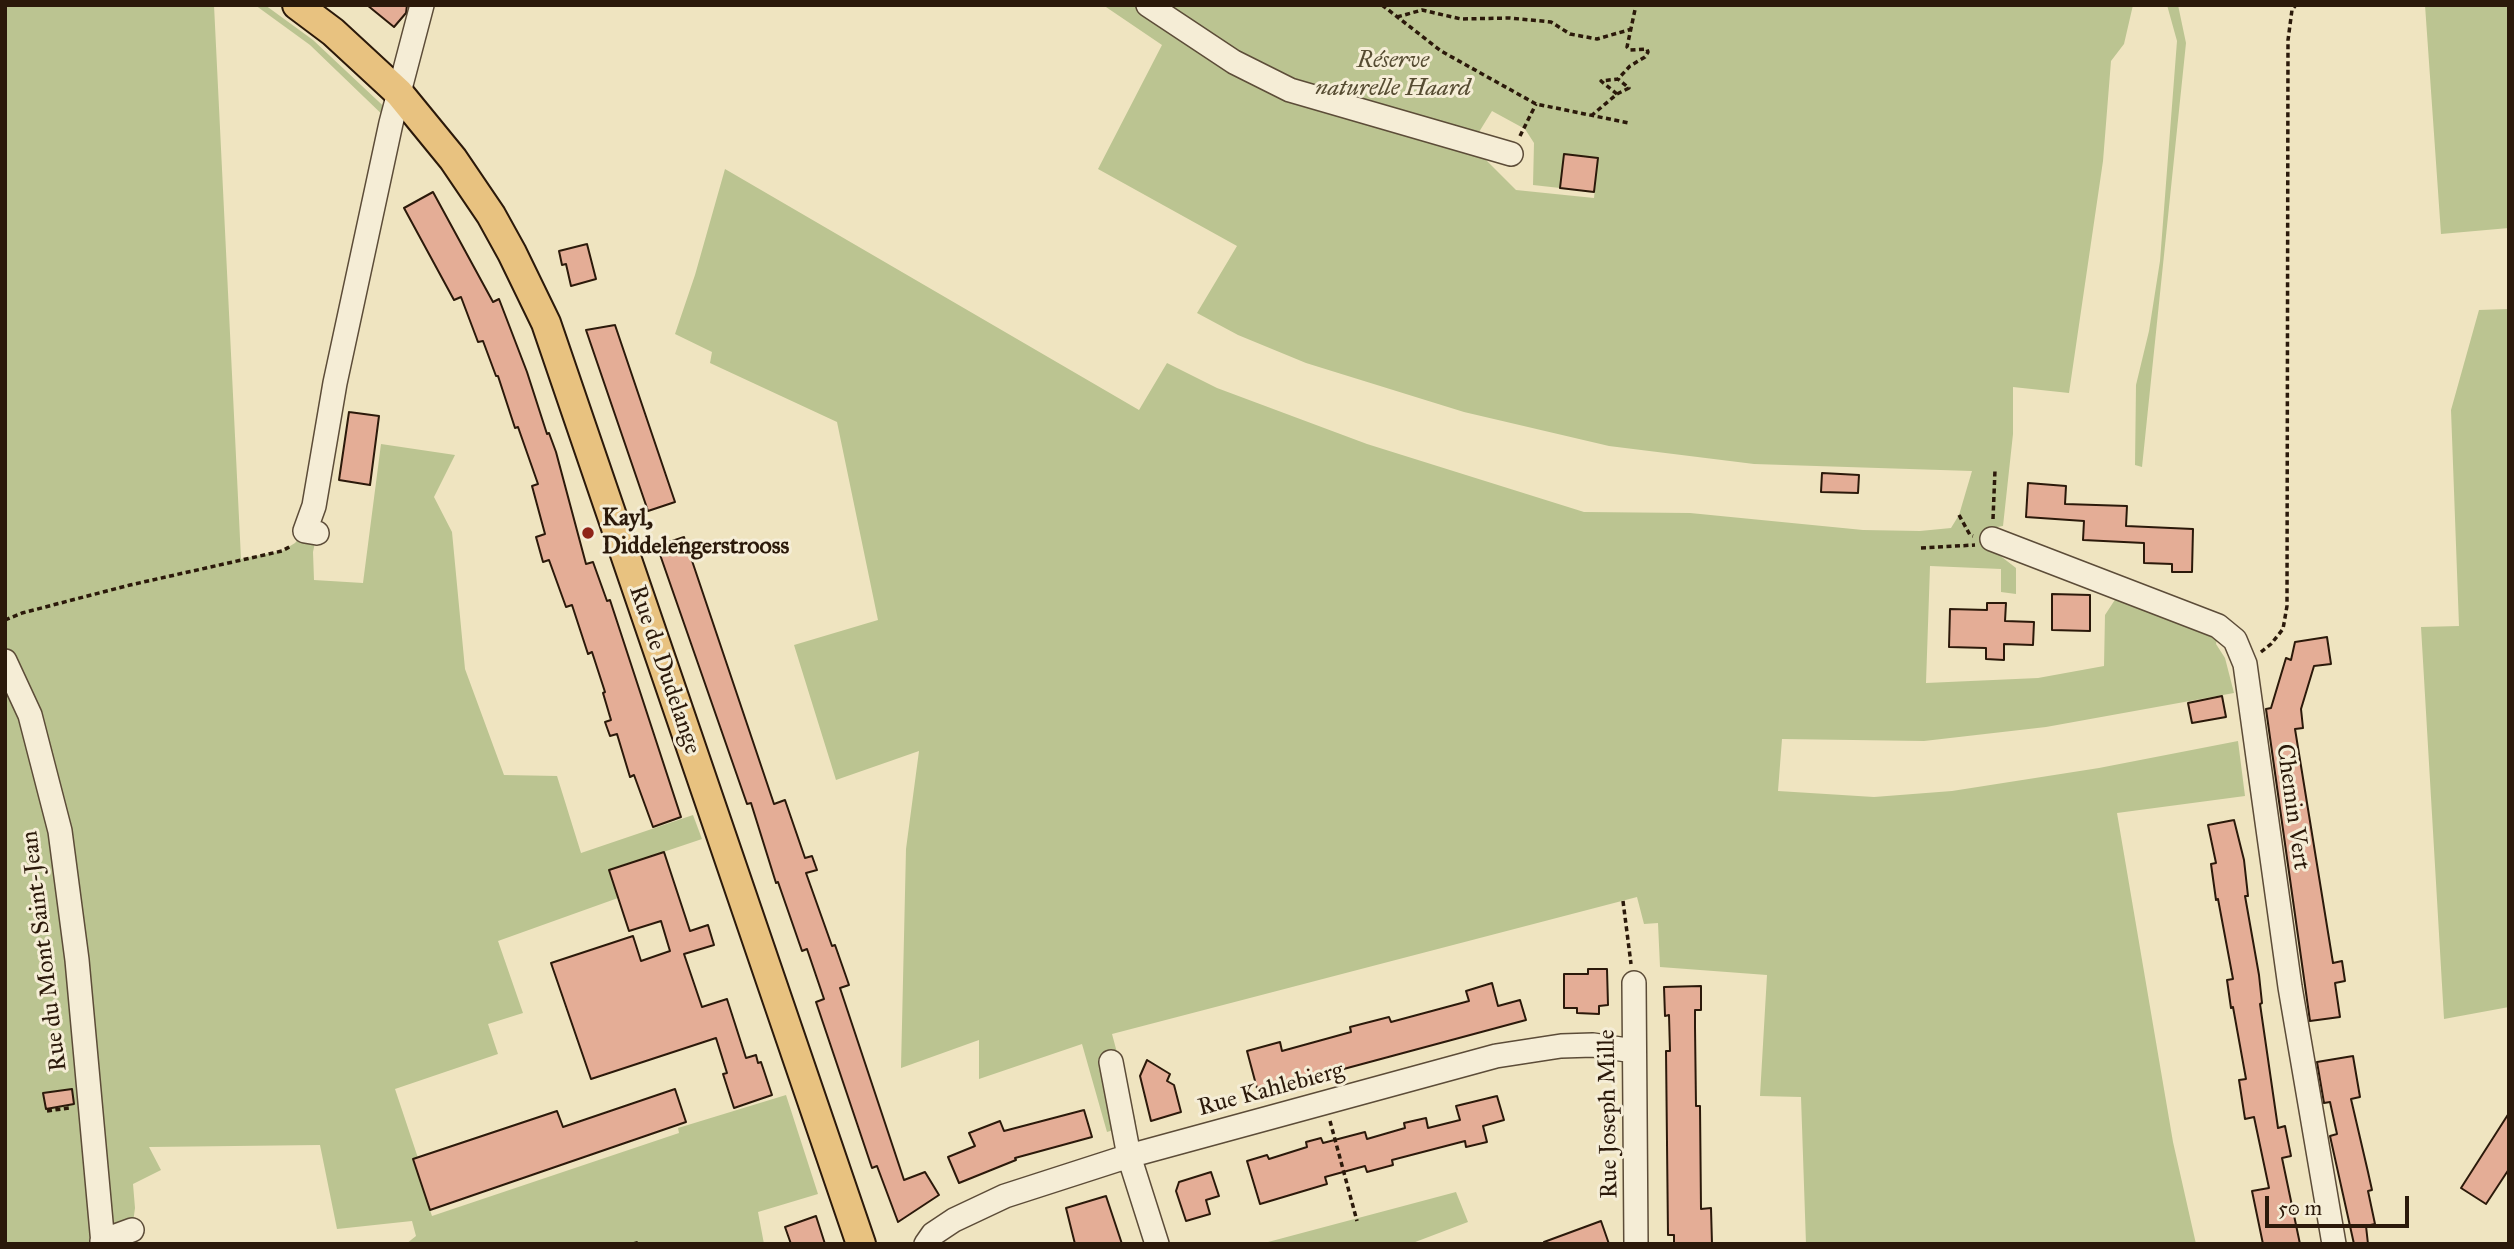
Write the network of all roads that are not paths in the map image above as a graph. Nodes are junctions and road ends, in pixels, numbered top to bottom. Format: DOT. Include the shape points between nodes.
graph roads {
  1 [pos="297,5"];
  2 [pos="422,5"];
  3 [pos="1148,5"];
  4 [pos="399,93"];
  5 [pos="1511,154"];
  6 [pos="311,532"];
  7 [pos="1992,539"];
  8 [pos="5,661"];
  9 [pos="1634,984"];
  10 [pos="1634,1051"];
  11 [pos="1111,1062"];
  12 [pos="1129,1156"];
  13 [pos="132,1230"];
  14 [pos="929,1239"];
  15 [pos="102,1242"];
  16 [pos="861,1244"];
  17 [pos="1157,1244"];
  18 [pos="1636,1244"];
  19 [pos="2334,1244"];
  1 -- 4 [label="main road, Rue de Dudelange"];
  2 -- 4 [label="street"];
  3 -- 5 [label="street" via="1234,62 1290,90"];
  4 -- 6 [label="street"];
  4 -- 16 [label="main road, Rue de Dudelange" via="491,215 546,323"];
  7 -- 19 [label="street, Chemin Vert" via="2218,626 2235,640 2245,664 2290,987"];
  8 -- 15 [label="street, Rue du Mont Saint-Jean" via="30,715 60,831"];
  9 -- 10 [label="street, Rue Joseph Mille"];
  10 -- 12 [label="street, Rue Kahlebierg" via="1561,1046 1496,1056"];
  10 -- 18 [label="street, Rue Joseph Mille"];
  11 -- 12 [label="street"];
  12 -- 14 [label="street, Rue Kahlebierg" via="1005,1196 954,1220"];
  12 -- 17 [label="street"];
  13 -- 15 [label="street"];
}
